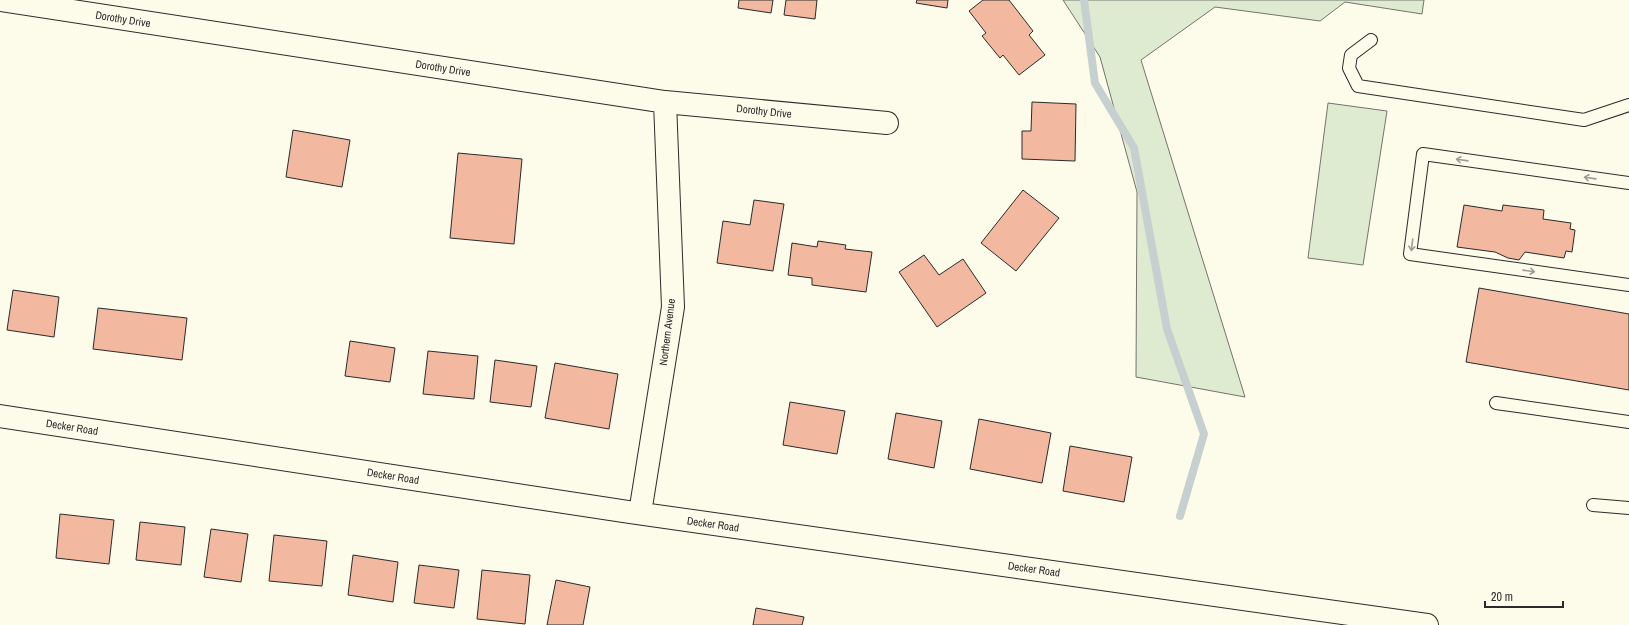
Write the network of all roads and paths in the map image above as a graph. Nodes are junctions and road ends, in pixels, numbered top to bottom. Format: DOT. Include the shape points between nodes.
graph roads {
  1 [pos="1,0"];
  2 [pos="1371,40"];
  3 [pos="665,102"];
  4 [pos="1629,105"];
  5 [pos="887,123"];
  6 [pos="1629,184"];
  7 [pos="1629,285"];
  8 [pos="1496,403"];
  9 [pos="0,416"];
  10 [pos="1629,422"];
  11 [pos="1593,505"];
  12 [pos="1629,508"];
  13 [pos="640,513"];
  14 [pos="1427,625"];
  1 -- 3 [label="street, Dorothy Drive"];
  2 -- 4 [label="lane" via="1351,55 1349,68 1358,86 1584,120"];
  3 -- 5 [label="street, Dorothy Drive"];
  3 -- 13 [label="street, Northern Avenue" via="673,307"];
  6 -- 7 [label="lane, one-way" via="1423,154 1410,254"];
  8 -- 10 [label="lane"];
  9 -- 13 [label="street, Decker Road"];
  11 -- 12 [label="lane"];
  13 -- 14 [label="street, Decker Road"];
}
